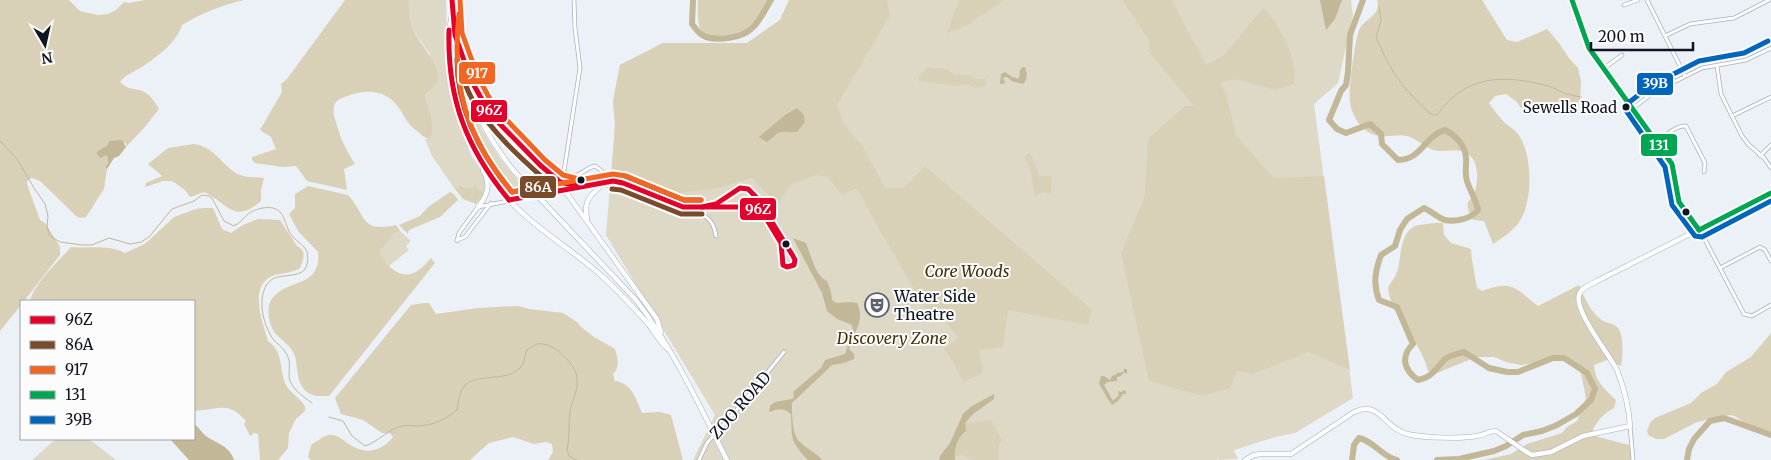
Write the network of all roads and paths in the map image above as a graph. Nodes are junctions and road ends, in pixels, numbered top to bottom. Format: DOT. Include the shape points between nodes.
graph roads {
  1 [pos="452,0"];
  2 [pos="574,0"];
  3 [pos="1572,0"];
  4 [pos="1638,0"];
  5 [pos="1646,0"];
  6 [pos="1769,0"];
  7 [pos="1624,5"];
  8 [pos="452,13"];
  9 [pos="454,35"];
  10 [pos="1665,36"];
  11 [pos="1771,48"];
  12 [pos="1622,55"];
  13 [pos="1717,66"];
  14 [pos="1603,69"];
  15 [pos="1685,76"];
  16 [pos="1771,97"];
  17 [pos="1632,109"];
  18 [pos="1732,116"];
  19 [pos="1657,143"];
  20 [pos="1771,145"];
  21 [pos="472,149"];
  22 [pos="1760,156"];
  23 [pos="540,165"];
  24 [pos="1771,168"];
  25 [pos="1704,172"];
  26 [pos="604,184"];
  27 [pos="590,186"];
  28 [pos="564,191"];
  29 [pos="1771,193"];
  30 [pos="509,200"];
  31 [pos="492,203"];
  32 [pos="478,207"];
  33 [pos="587,223"];
  34 [pos="1698,230"];
  35 [pos="716,236"];
  36 [pos="1771,261"];
  37 [pos="1720,268"];
  38 [pos="1771,305"];
  39 [pos="663,338"];
  40 [pos="669,350"];
  41 [pos="784,352"];
  42 [pos="1630,426"];
  43 [pos="714,435"];
  44 [pos="699,460"];
  45 [pos="727,460"];
  46 [pos="1245,460"];
  47 [pos="1633,460"];
  1 -- 8 [label="main road"];
  2 -- 26 [label="street" via="580,68 564,171 573,177 595,166 602,171"];
  3 -- 14 [label="street" via="1587,45"];
  4 -- 7 [label="street"];
  5 -- 10 [label="street"];
  6 -- 10 [label="street" via="1734,18 1690,24"];
  8 -- 9 [label="main road"];
  8 -- 21 [label="main road" via="449,32 452,89"];
  9 -- 23 [label="main road" via="482,101"];
  9 -- 39 [label="main road" via="474,107 501,155 636,300"];
  10 -- 15 [label="street"];
  11 -- 13 [label="street" via="1746,60"];
  12 -- 14 [label="street"];
  13 -- 15 [label="street" via="1702,68"];
  13 -- 18 [label="street" via="1721,94"];
  14 -- 17 [label="street"];
  15 -- 17 [label="street" via="1654,92"];
  16 -- 18 [label="street"];
  17 -- 19 [label="street"];
  18 -- 22 [label="street" via="1745,141"];
  19 -- 25 [label="street" via="1686,126 1704,163"];
  19 -- 34 [label="street" via="1672,164 1679,202"];
  20 -- 22 [label="street"];
  21 -- 30 [label="main road"];
  21 -- 32 [label="main road" via="488,180 488,190"];
  22 -- 24 [label="street"];
  23 -- 27 [label="main road" via="566,185"];
  23 -- 28 [label="main road"];
  26 -- 27 [label="street"];
  26 -- 33 [label="main road" via="588,198"];
  26 -- 35 [label="street" via="631,186 701,214 713,224"];
  27 -- 28 [label="street"];
  28 -- 30 [label="street, bridge"];
  28 -- 33 [label="main road"];
  29 -- 34 [label="main road"];
  30 -- 31 [label="street"];
  30 -- 40 [label="main road" via="540,229 602,276"];
  31 -- 32 [label="street"];
  31 -- 32 [label="street" via="457,241 459,233"];
  33 -- 39 [label="main road" via="657,319"];
  34 -- 37 [label="street"];
  34 -- 42 [label="main road" via="1587,286 1578,296 1582,312 1617,371 1628,406"];
  36 -- 37 [label="street" via="1765,250 1758,247"];
  37 -- 38 [label="street" via="1745,315 1752,316"];
  39 -- 40 [label="main road"];
  40 -- 43 [label="main road"];
  41 -- 43 [label="street, ZOO ROAD"];
  42 -- 46 [label="main road" via="1583,436 1551,452 1532,455 1494,431 1458,437 1408,434 1396,430 1373,410 1362,408 1291,454 1261,454"];
  42 -- 47 [label="street"];
  43 -- 44 [label="street, ZOO ROAD"];
  43 -- 45 [label="main road"];
}
